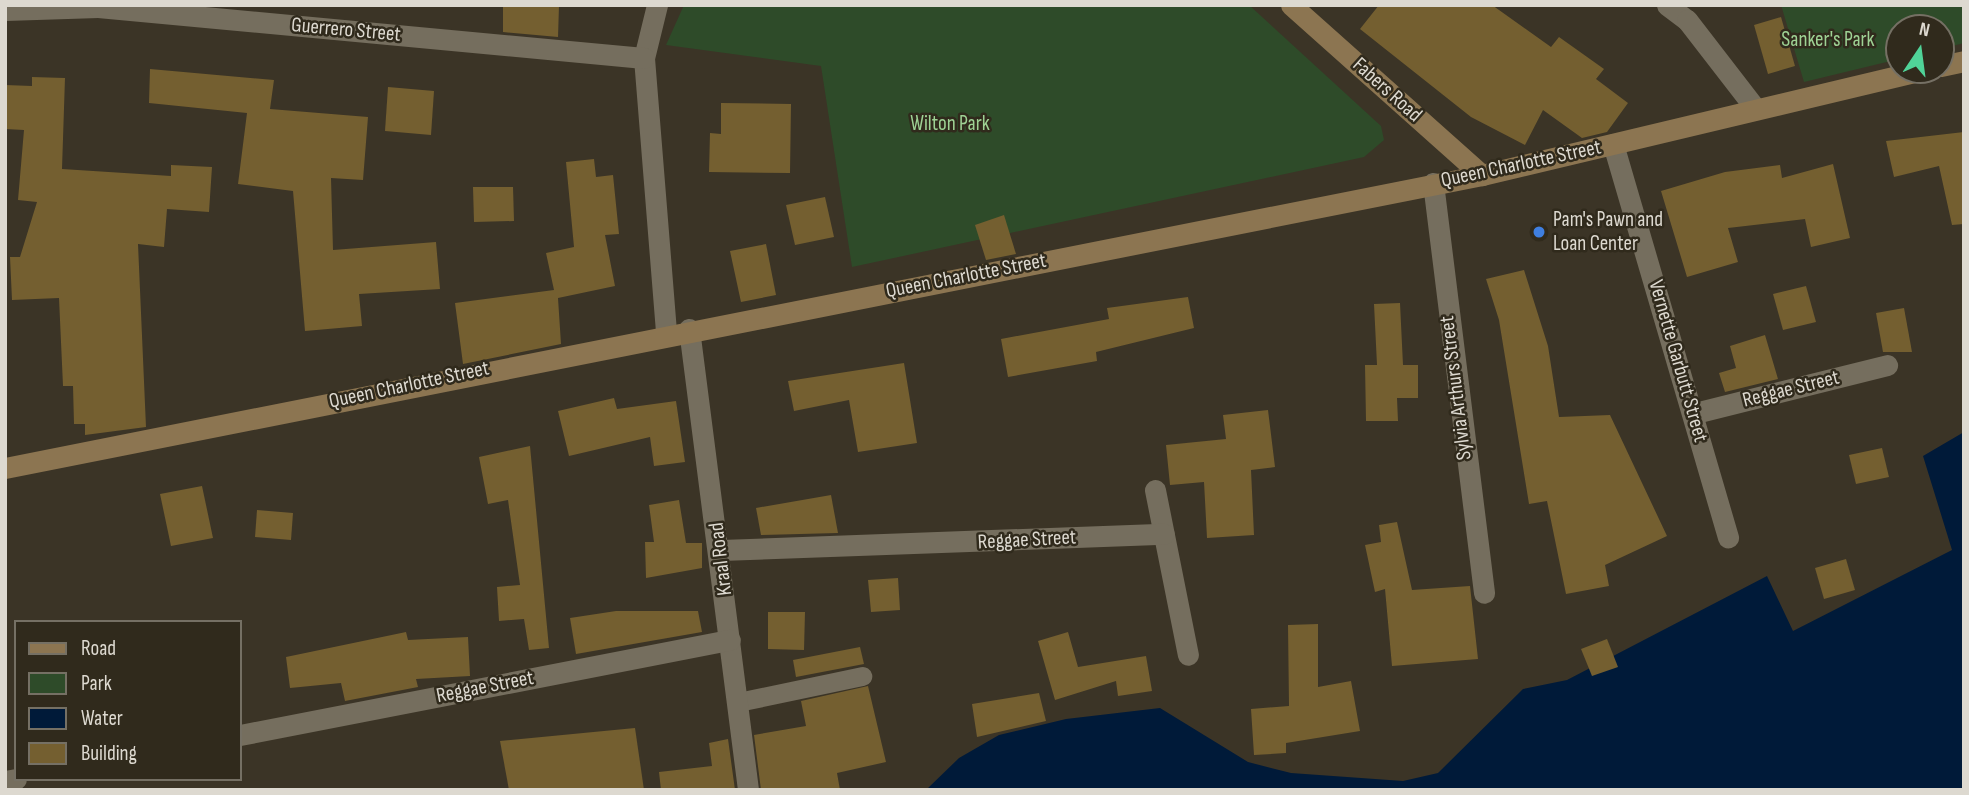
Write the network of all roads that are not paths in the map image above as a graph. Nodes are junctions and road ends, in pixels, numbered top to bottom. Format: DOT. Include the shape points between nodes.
graph roads {
  1 [pos="657,5"];
  2 [pos="1292,5"];
  3 [pos="1667,5"];
  4 [pos="5,10"];
  5 [pos="644,58"];
  6 [pos="1885,79"];
  7 [pos="1755,108"];
  8 [pos="1613,144"];
  9 [pos="1482,175"];
  10 [pos="1433,183"];
  11 [pos="690,330"];
  12 [pos="666,333"];
  13 [pos="1887,365"];
  14 [pos="1695,413"];
  15 [pos="5,467"];
  16 [pos="1156,490"];
  17 [pos="1164,534"];
  18 [pos="1728,538"];
  19 [pos="721,550"];
  20 [pos="1484,593"];
  21 [pos="730,639"];
  22 [pos="1188,655"];
  23 [pos="862,676"];
  24 [pos="738,702"];
  25 [pos="242,735"];
  26 [pos="748,790"];
  1 -- 5 [label="street"];
  2 -- 9 [label="main road, Fabers Road"];
  3 -- 7 [label="street" via="1687,20"];
  4 -- 5 [label="street, Guerrero Street" via="97,7"];
  5 -- 12 [label="street"];
  6 -- 7 [label="main road, Queen Charlotte Street"];
  7 -- 8 [label="main road, Queen Charlotte Street"];
  8 -- 9 [label="main road, Queen Charlotte Street"];
  8 -- 14 [label="street, Vernette Garbutt Street"];
  9 -- 10 [label="main road, Queen Charlotte Street"];
  10 -- 11 [label="main road, Queen Charlotte Street"];
  10 -- 20 [label="street, Sylvia Arthurs Street"];
  11 -- 12 [label="main road, Queen Charlotte Street"];
  11 -- 19 [label="street, Kraal Road"];
  12 -- 15 [label="main road, Queen Charlotte Street"];
  13 -- 14 [label="street, Reggae Street"];
  14 -- 18 [label="street, Vernette Garbutt Street"];
  16 -- 17 [label="street"];
  17 -- 19 [label="street, Reggae Street"];
  17 -- 22 [label="street"];
  19 -- 21 [label="street, Kraal Road"];
  21 -- 24 [label="street, Kraal Road"];
  21 -- 25 [label="street, Reggae Street"];
  23 -- 24 [label="lane"];
  24 -- 26 [label="street, Kraal Road"];
}
